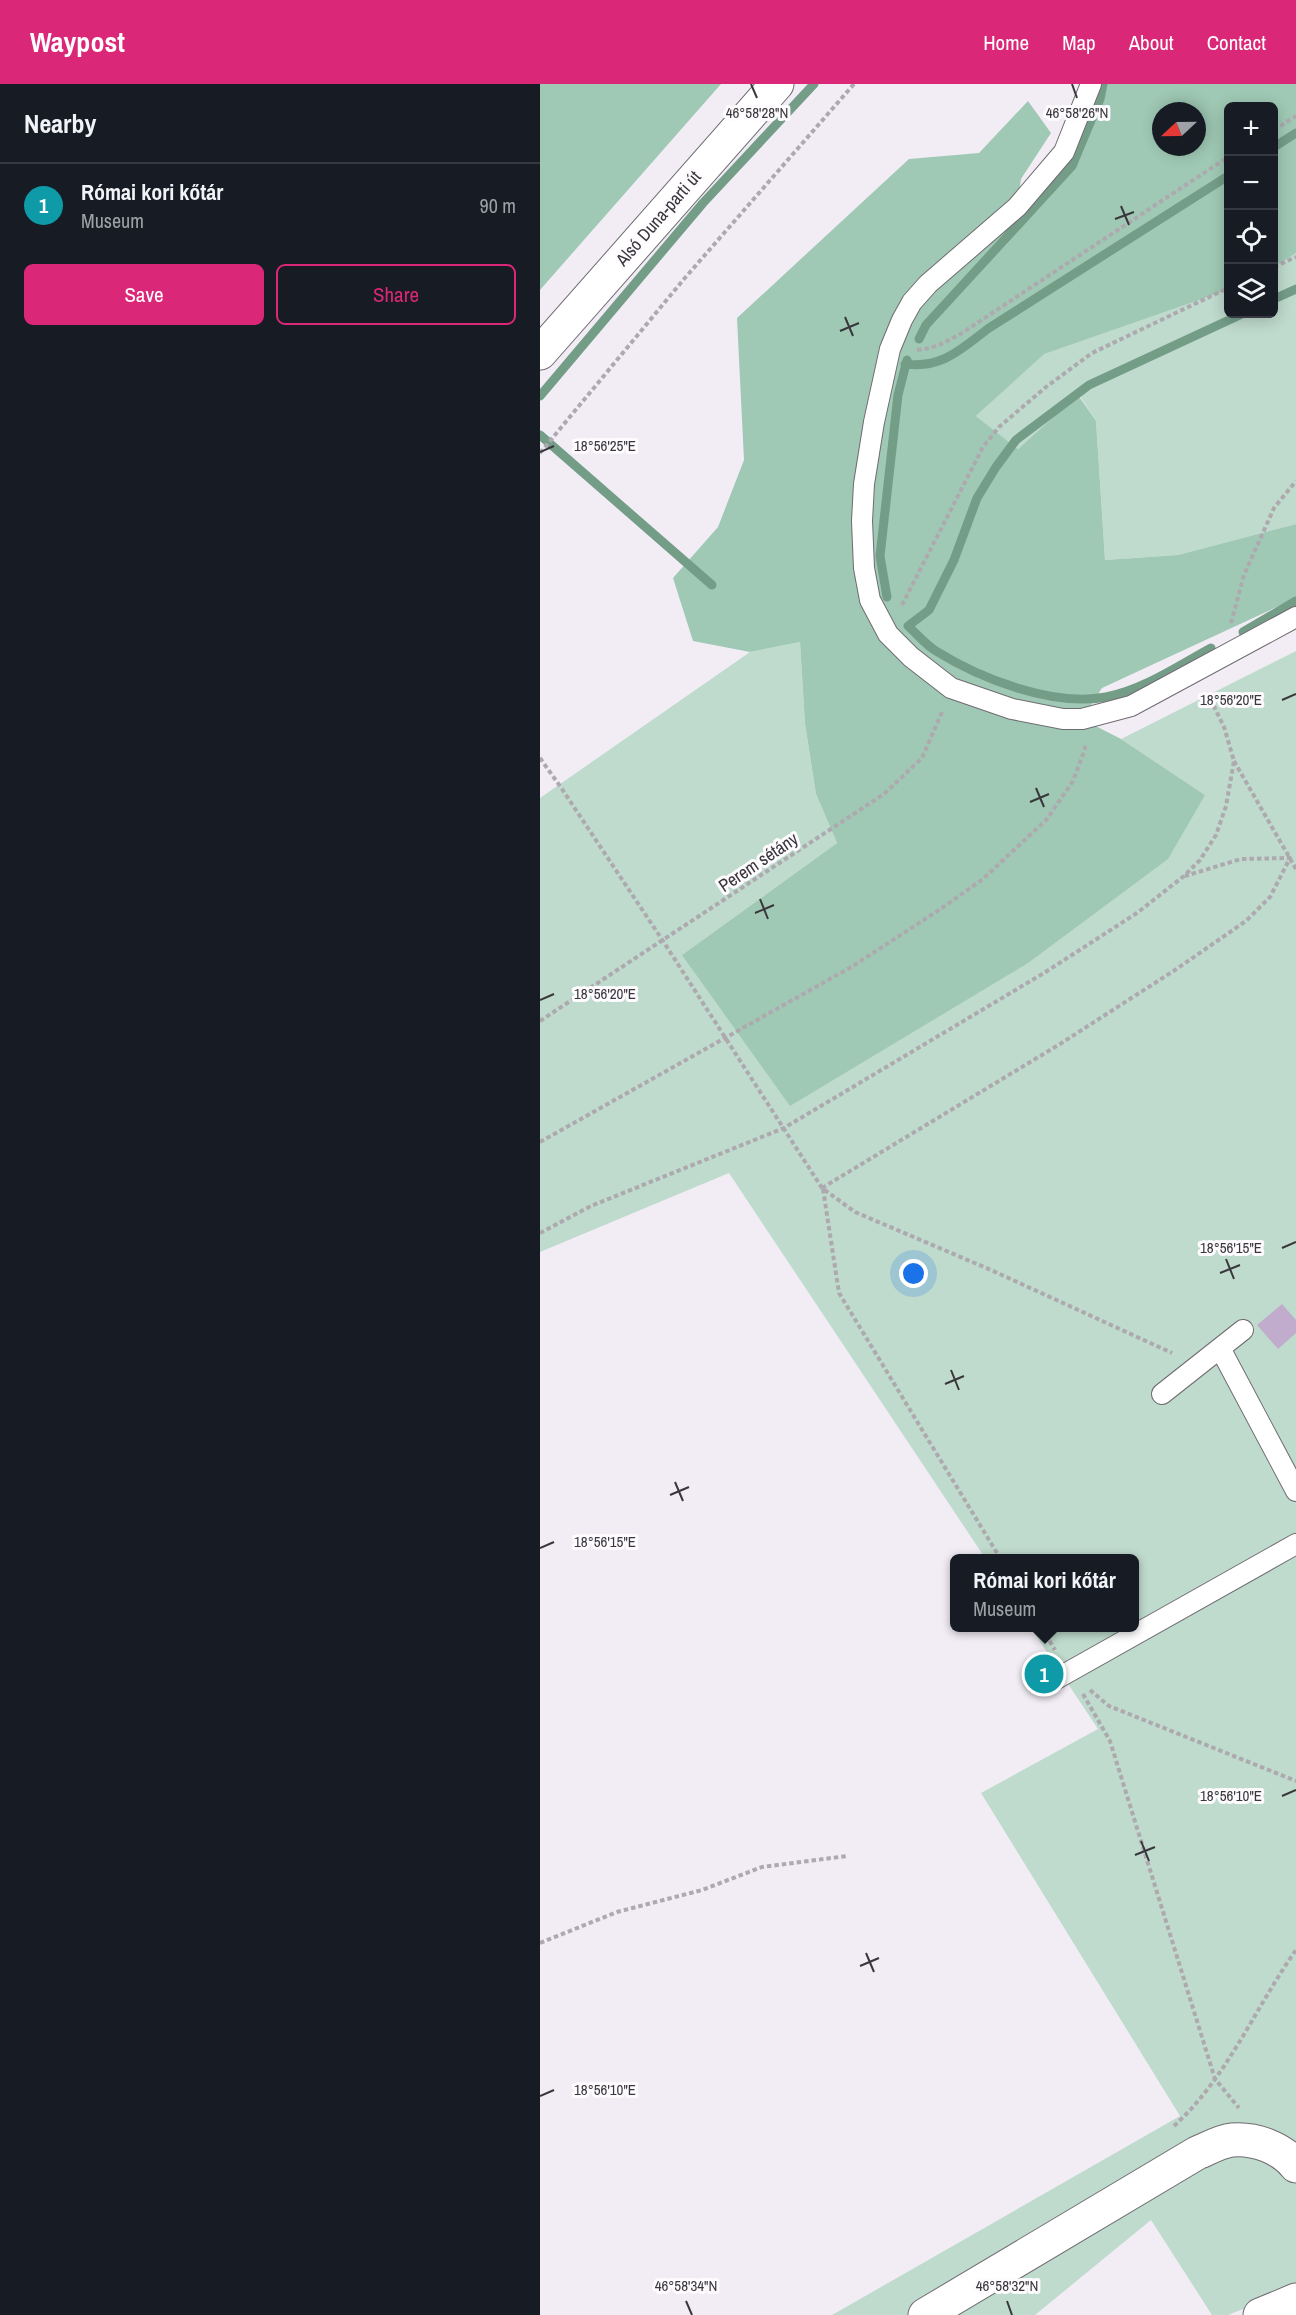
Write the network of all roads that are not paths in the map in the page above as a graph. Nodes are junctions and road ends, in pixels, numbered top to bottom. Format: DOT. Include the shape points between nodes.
graph roads {
  1 [pos="777,84"];
  2 [pos="1091,84"];
  3 [pos="540,353"];
  4 [pos="1296,617"];
  5 [pos="1244,1330"];
  6 [pos="1220,1348"];
  7 [pos="1162,1394"];
  8 [pos="1296,1491"];
  9 [pos="1296,1544"];
  10 [pos="1049,1683"];
  11 [pos="1296,2166"];
  12 [pos="1296,2300"];
  13 [pos="925,2315"];
  14 [pos="1260,2315"];
  1 -- 3 [label="street, Alsó Duna-parti út"];
  2 -- 4 [label="lane" via="1064,152 1017,207 945,267 912,302 902,320 890,349 864,484 864,568 870,600 880,622 911,657 951,688 1011,709 1064,719 1082,719 1131,706"];
  5 -- 6 [label="lane"];
  6 -- 7 [label="lane"];
  6 -- 8 [label="lane"];
  9 -- 10 [label="lane"];
  11 -- 13 [label="street" via="1270,2145 1232,2140 1197,2153"];
  12 -- 14 [label="street"];
}
